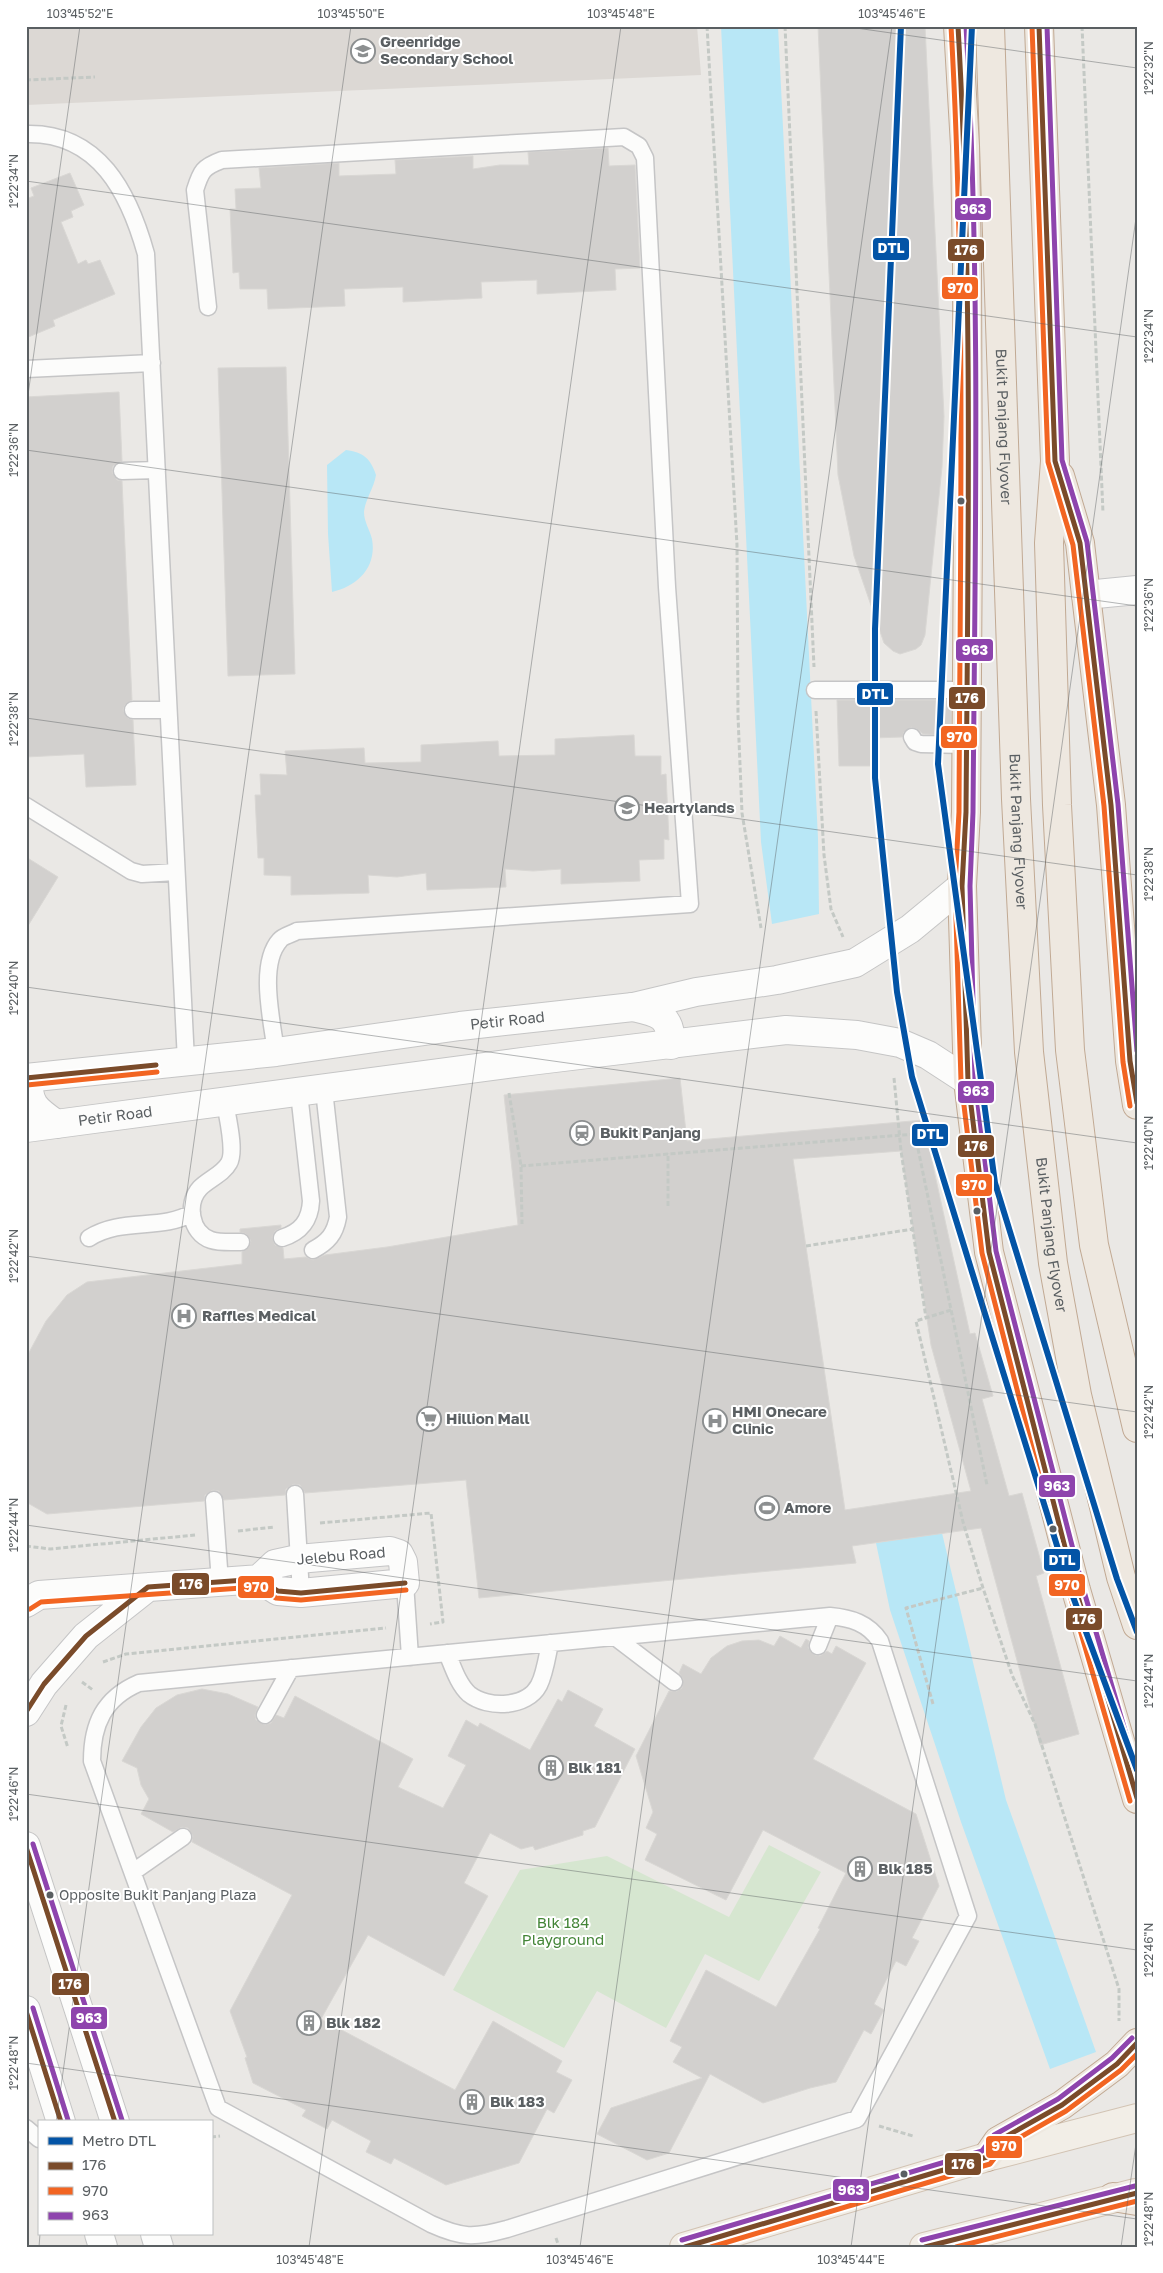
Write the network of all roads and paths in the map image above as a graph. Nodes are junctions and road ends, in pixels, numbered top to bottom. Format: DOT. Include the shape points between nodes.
graph roads {
  1 [pos="707,26"];
  2 [pos="785,26"];
  3 [pos="958,26"];
  4 [pos="990,26"];
  5 [pos="1038,26"];
  6 [pos="1082,26"];
  7 [pos="95,77"];
  8 [pos="26,80"];
  9 [pos="26,134"];
  10 [pos="208,307"];
  11 [pos="152,363"];
  12 [pos="26,369"];
  13 [pos="1055,461"];
  14 [pos="157,470"];
  15 [pos="122,471"];
  16 [pos="1103,516"];
  17 [pos="1137,590"];
  18 [pos="1086,595"];
  19 [pos="815,690"];
  20 [pos="967,690"];
  21 [pos="133,710"];
  22 [pos="168,710"];
  23 [pos="912,737"];
  24 [pos="965,745"];
  25 [pos="26,806"];
  26 [pos="176,872"];
  27 [pos="962,886"];
  28 [pos="761,928"];
  29 [pos="855,963"];
  30 [pos="633,1008"];
  31 [pos="671,1045"];
  32 [pos="276,1052"];
  33 [pos="186,1061"];
  34 [pos="1133,1061"];
  35 [pos="505,1065"];
  36 [pos="28,1078"];
  37 [pos="894,1078"];
  38 [pos="968,1081"];
  39 [pos="311,1091"];
  40 [pos="1136,1101"];
  41 [pos="225,1102"];
  42 [pos="37,1128"];
  43 [pos="668,1153"];
  44 [pos="521,1166"];
  45 [pos="668,1206"];
  46 [pos="192,1213"];
  47 [pos="522,1224"];
  48 [pos="913,1229"];
  49 [pos="89,1238"];
  50 [pos="282,1238"];
  51 [pos="241,1242"];
  52 [pos="806,1246"];
  53 [pos="313,1250"];
  54 [pos="951,1310"];
  55 [pos="926,1318"];
  56 [pos="1137,1428"];
  57 [pos="987,1484"];
  58 [pos="295,1494"];
  59 [pos="214,1500"];
  60 [pos="296,1525"];
  61 [pos="216,1533"];
  62 [pos="26,1546"];
  63 [pos="298,1559"];
  64 [pos="259,1579"];
  65 [pos="220,1582"];
  66 [pos="405,1583"];
  67 [pos="148,1587"];
  68 [pos="983,1588"];
  69 [pos="301,1593"];
  70 [pos="31,1596"];
  71 [pos="830,1616"];
  72 [pos="1137,1625"];
  73 [pos="408,1626"];
  74 [pos="615,1637"];
  75 [pos="550,1643"];
  76 [pos="818,1646"];
  77 [pos="447,1653"];
  78 [pos="410,1657"];
  79 [pos="102,1662"];
  80 [pos="291,1668"];
  81 [pos="86,1674"];
  82 [pos="78,1680"];
  83 [pos="674,1682"];
  84 [pos="933,1704"];
  85 [pos="26,1712"];
  86 [pos="265,1715"];
  87 [pos="1137,1799"];
  88 [pos="183,1837"];
  89 [pos="26,1846"];
  90 [pos="133,1872"];
  91 [pos="26,2010"];
  92 [pos="1128,2034"];
  93 [pos="1137,2118"];
  94 [pos="857,2119"];
  95 [pos="60,2120"];
  96 [pos="114,2120"];
  97 [pos="26,2128"];
  98 [pos="212,2136"];
  99 [pos="221,2136"];
  100 [pos="913,2136"];
  101 [pos="38,2138"];
  102 [pos="987,2157"];
  103 [pos="1129,2197"];
  104 [pos="555,2234"];
  105 [pos="559,2247"];
  106 [pos="684,2247"];
  107 [pos="924,2247"];
  1 -- 28 [label="path" via="737,545 742,813"];
  2 -- 19 [label="path"];
  3 -- 20 [label="highway" via="965,146 967,278"];
  4 -- 72 [label="highway, Bukit Panjang Flyover" via="1016,799 1029,1052 1053,1263 1077,1395 1121,1578"];
  5 -- 13 [label="highway"];
  6 -- 16 [label="path"];
  7 -- 8 [label="path"];
  9 -- 11 [label="lane" via="59,137 78,145 95,157 126,197 146,254"];
  10 -- 32 [label="lane" via="195,190 200,174 207,166 222,160 624,137 639,146 646,158 667,587 690,904 297,931 280,938 270,954 267,972"];
  11 -- 12 [label="lane"];
  11 -- 14 [label="lane"];
  13 -- 18 [label="highway" via="1080,542"];
  13 -- 56 [label="highway" via="1049,543 1057,805 1070,1050 1094,1245"];
  14 -- 15 [label="lane"];
  14 -- 22 [label="lane"];
  17 -- 18 [label="main road"];
  18 -- 34 [label="highway" via="1111,805"];
  19 -- 20 [label="lane" via="911,693"];
  19 -- 29 [label="path" via="824,855 831,909"];
  20 -- 24 [label="highway"];
  21 -- 22 [label="lane"];
  22 -- 26 [label="lane"];
  23 -- 24 [label="lane" via="921,744"];
  24 -- 27 [label="highway"];
  25 -- 26 [label="lane" via="131,870 142,874"];
  26 -- 33 [label="lane"];
  27 -- 29 [label="main road, Petir Road" via="910,929"];
  27 -- 38 [label="highway"];
  29 -- 30 [label="main road, Petir Road" via="778,980 696,992"];
  30 -- 31 [label="main road" via="658,1013 664,1018"];
  30 -- 32 [label="main road, Petir Road" via="460,1026"];
  31 -- 35 [label="main road, Petir Road"];
  31 -- 38 [label="main road, Petir Road" via="786,1030 857,1036 906,1046 928,1055"];
  32 -- 33 [label="main road, Petir Road"];
  33 -- 36 [label="main road, Petir Road"];
  34 -- 40 [label="highway"];
  35 -- 39 [label="main road, Petir Road"];
  35 -- 44 [label="path"];
  36 -- 42 [label="main road" via="28,1093 37,1112"];
  37 -- 48 [label="path" via="900,1151"];
  38 -- 87 [label="highway" via="989,1252 1076,1590"];
  39 -- 41 [label="main road, Petir Road"];
  39 -- 50 [label="lane" via="310,1214 296,1234"];
  39 -- 53 [label="lane" via="338,1217 331,1237"];
  41 -- 42 [label="main road, Petir Road"];
  41 -- 46 [label="lane" via="232,1151 230,1162 199,1189 194,1197"];
  43 -- 44 [label="path, bridge"];
  43 -- 45 [label="path"];
  43 -- 54 [label="path, bridge" via="915,1134"];
  44 -- 47 [label="path"];
  46 -- 49 [label="lane" via="180,1219 110,1227"];
  46 -- 51 [label="lane" via="196,1229 210,1240"];
  48 -- 52 [label="path"];
  48 -- 55 [label="path"];
  54 -- 55 [label="path"];
  54 -- 57 [label="path"];
  55 -- 68 [label="path" via="916,1321 963,1522"];
  58 -- 60 [label="lane"];
  59 -- 61 [label="lane"];
  60 -- 61 [label="path"];
  60 -- 63 [label="lane"];
  60 -- 73 [label="path" via="431,1514 443,1622"];
  61 -- 62 [label="path" via="50,1549"];
  61 -- 65 [label="lane"];
  63 -- 64 [label="main road, Jelebu Road" via="275,1564"];
  63 -- 66 [label="main road, Jelebu Road" via="390,1551 399,1554 403,1562"];
  63 -- 69 [label="lane"];
  64 -- 65 [label="main road"];
  64 -- 69 [label="main road" via="278,1591"];
  65 -- 67 [label="main road"];
  66 -- 69 [label="main road"];
  66 -- 73 [label="lane"];
  67 -- 70 [label="main road"];
  67 -- 85 [label="main road" via="86,1636 44,1684"];
  68 -- 84 [label="path" via="906,1608"];
  68 -- 92 [label="path" via="1012,1675 1035,1724 1119,1989"];
  71 -- 74 [label="lane"];
  71 -- 76 [label="lane"];
  71 -- 94 [label="lane" via="857,1621 880,1642 968,1916"];
  73 -- 78 [label="lane"];
  73 -- 79 [label="path" via="126,1654"];
  74 -- 75 [label="lane"];
  74 -- 83 [label="lane"];
  75 -- 77 [label="lane"];
  75 -- 77 [label="lane" via="538,1686 528,1697 508,1704 484,1702 469,1694 458,1679"];
  77 -- 78 [label="lane"];
  78 -- 80 [label="lane"];
  80 -- 86 [label="lane"];
  80 -- 90 [label="lane" via="139,1684 124,1690 111,1701 97,1727 92,1743 92,1761"];
  81 -- 82 [label="path"];
  88 -- 90 [label="lane"];
  89 -- 96 [label="main road"];
  90 -- 94 [label="lane" via="218,2108 449,2232 470,2237 507,2229"];
  91 -- 95 [label="main road"];
  92 -- 102 [label="highway" via="1117,2064 1062,2106 998,2141"];
  93 -- 102 [label="main road"];
  94 -- 100 [label="path"];
  97 -- 101 [label="lane"];
  98 -- 99 [label="path"];
  102 -- 106 [label="main road"];
  103 -- 107 [label="main road"];
  104 -- 105 [label="path"];
}
